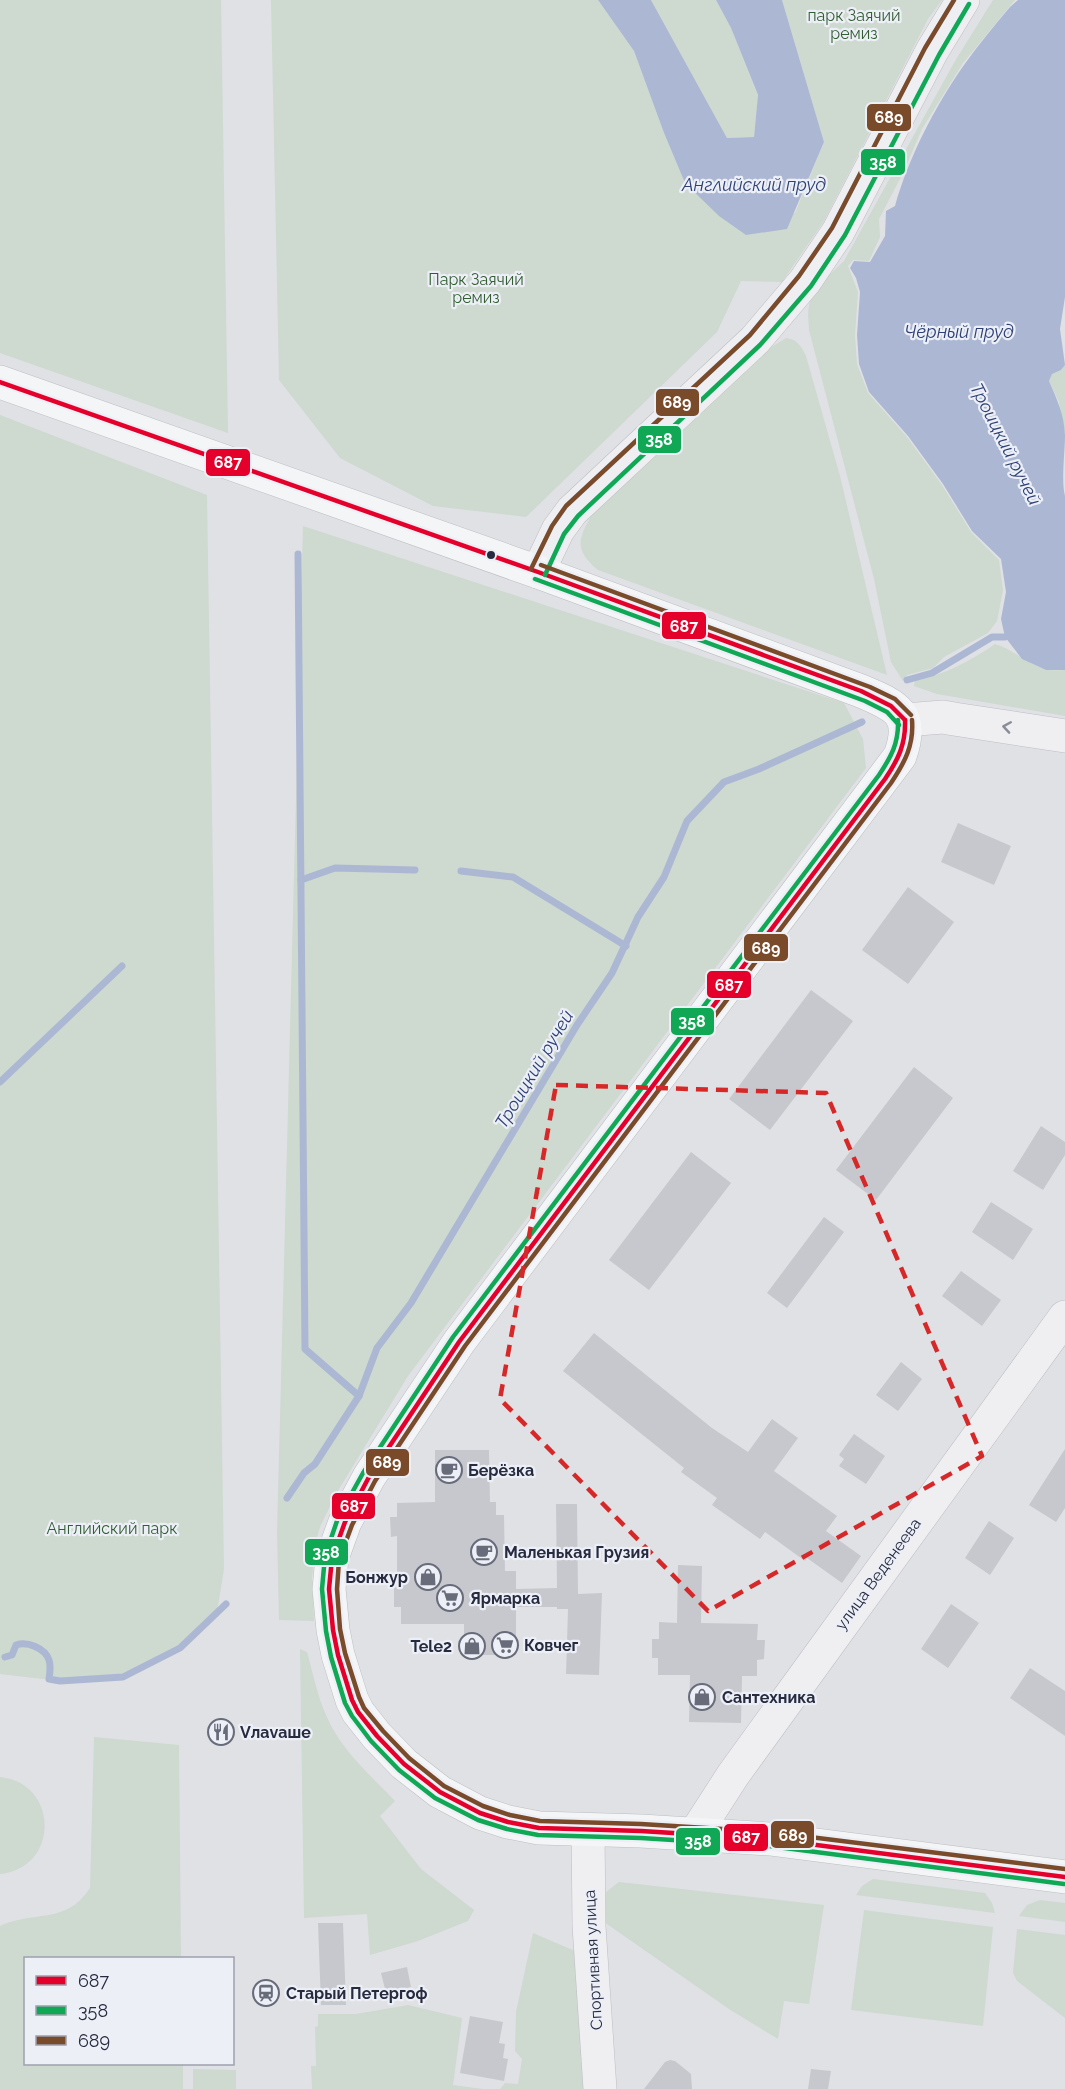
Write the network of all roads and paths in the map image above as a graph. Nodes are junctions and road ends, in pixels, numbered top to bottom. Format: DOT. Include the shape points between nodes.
graph roads {
  1 [pos="963,0"];
  2 [pos="0,382"];
  3 [pos="538,572"];
  4 [pos="906,720"];
  5 [pos="1065,736"];
  6 [pos="1065,1317"];
  7 [pos="588,1830"];
  8 [pos="695,1834"];
  9 [pos="1065,1877"];
  10 [pos="600,2089"];
  1 -- 3 [label="street" via="932,51 838,232 805,281 755,340 579,504 558,530"];
  2 -- 3 [label="main road"];
  3 -- 4 [label="main road" via="885,701"];
  5 -- 4 [label="street, one-way" via="954,718"];
  4 -- 7 [label="main road" via="906,740 885,779 459,1342 369,1476 332,1558 329,1589 333,1630 344,1680 358,1712 383,1743 440,1792 480,1813 539,1828"];
  6 -- 8 [label="street, улица Веденеева" via="747,1756"];
  7 -- 8 [label="main road"];
  7 -- 10 [label="street, Спортивная улица"];
  8 -- 9 [label="main road" via="770,1839"];
}
